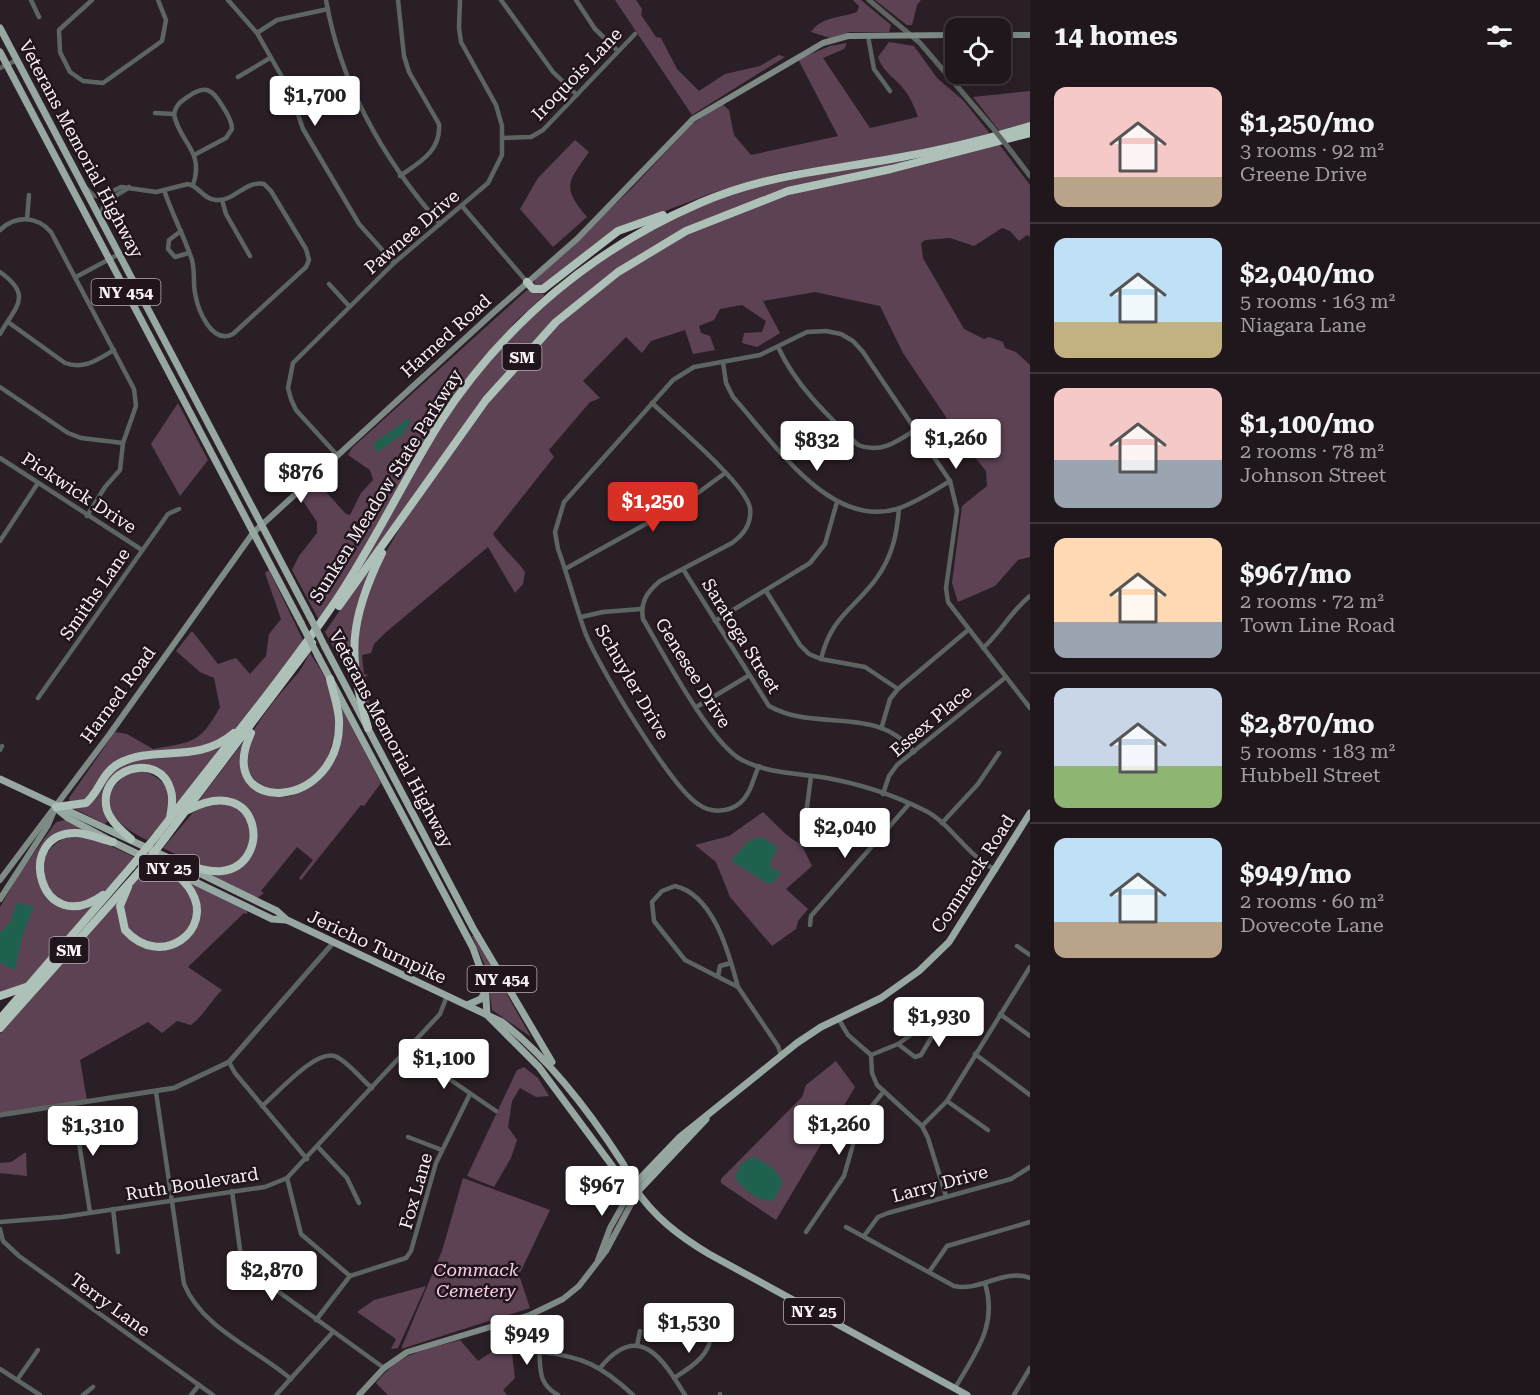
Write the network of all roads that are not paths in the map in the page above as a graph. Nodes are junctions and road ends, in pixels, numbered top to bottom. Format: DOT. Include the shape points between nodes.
graph roads {
  1 [pos="31,0"];
  2 [pos="92,0"];
  3 [pos="158,0"];
  4 [pos="228,0"];
  5 [pos="326,0"];
  6 [pos="398,0"];
  7 [pos="460,0"];
  8 [pos="501,0"];
  9 [pos="576,0"];
  10 [pos="869,0"];
  11 [pos="328,9"];
  12 [pos="39,17"];
  13 [pos="0,28"];
  14 [pos="257,33"];
  15 [pos="635,33"];
  16 [pos="911,34"];
  17 [pos="945,35"];
  18 [pos="1011,35"];
  19 [pos="1030,35"];
  20 [pos="868,36"];
  21 [pos="0,51"];
  22 [pos="618,51"];
  23 [pos="270,58"];
  24 [pos="17,60"];
  25 [pos="4,67"];
  26 [pos="238,77"];
  27 [pos="890,91"];
  28 [pos="576,95"];
  29 [pos="155,113"];
  30 [pos="174,114"];
  31 [pos="1030,126"];
  32 [pos="1030,133"];
  33 [pos="504,138"];
  34 [pos="196,154"];
  35 [pos="400,176"];
  36 [pos="1030,176"];
  37 [pos="81,182"];
  38 [pos="193,185"];
  39 [pos="129,187"];
  40 [pos="164,190"];
  41 [pos="29,195"];
  42 [pos="222,200"];
  43 [pos="462,206"];
  44 [pos="692,206"];
  45 [pos="27,219"];
  46 [pos="440,224"];
  47 [pos="0,230"];
  48 [pos="181,231"];
  49 [pos="108,234"];
  50 [pos="189,253"];
  51 [pos="119,254"];
  52 [pos="250,256"];
  53 [pos="110,259"];
  54 [pos="394,263"];
  55 [pos="0,272"];
  56 [pos="76,277"];
  57 [pos="527,282"];
  58 [pos="329,284"];
  59 [pos="349,306"];
  60 [pos="8,322"];
  61 [pos="0,334"];
  62 [pos="778,347"];
  63 [pos="114,350"];
  64 [pos="723,362"];
  65 [pos="0,387"];
  66 [pos="652,403"];
  67 [pos="915,430"];
  68 [pos="123,443"];
  69 [pos="337,455"];
  70 [pos="0,458"];
  71 [pos="725,473"];
  72 [pos="950,481"];
  73 [pos="38,483"];
  74 [pos="837,502"];
  75 [pos="899,508"];
  76 [pos="179,509"];
  77 [pos="87,516"];
  78 [pos="261,525"];
  79 [pos="0,528"];
  80 [pos="6,532"];
  81 [pos="392,532"];
  82 [pos="253,533"];
  83 [pos="0,541"];
  84 [pos="142,550"];
  85 [pos="566,569"];
  86 [pos="683,569"];
  87 [pos="766,591"];
  88 [pos="1030,596"];
  89 [pos="641,609"];
  90 [pos="581,617"];
  91 [pos="716,621"];
  92 [pos="968,630"];
  93 [pos="983,648"];
  94 [pos="821,659"];
  95 [pos="748,676"];
  96 [pos="1006,677"];
  97 [pos="330,679"];
  98 [pos="898,688"];
  99 [pos="38,698"];
  100 [pos="698,706"];
  101 [pos="1029,706"];
  102 [pos="262,711"];
  103 [pos="243,725"];
  104 [pos="882,726"];
  105 [pos="368,728"];
  106 [pos="914,752"];
  107 [pos="999,753"];
  108 [pos="759,766"];
  109 [pos="811,776"];
  110 [pos="0,779"];
  111 [pos="883,794"];
  112 [pos="909,804"];
  113 [pos="56,807"];
  114 [pos="184,812"];
  115 [pos="1030,813"];
  116 [pos="170,820"];
  117 [pos="942,823"];
  118 [pos="804,830"];
  119 [pos="162,836"];
  120 [pos="131,839"];
  121 [pos="113,842"];
  122 [pos="170,863"];
  123 [pos="135,870"];
  124 [pos="996,870"];
  125 [pos="0,880"];
  126 [pos="132,880"];
  127 [pos="115,886"];
  128 [pos="0,900"];
  129 [pos="810,925"];
  130 [pos="333,943"];
  131 [pos="1017,946"];
  132 [pos="1030,955"];
  133 [pos="731,963"];
  134 [pos="1030,967"];
  135 [pos="718,976"];
  136 [pos="29,986"];
  137 [pos="738,987"];
  138 [pos="486,990"];
  139 [pos="0,996"];
  140 [pos="447,996"];
  141 [pos="467,1005"];
  142 [pos="1000,1014"];
  143 [pos="487,1015"];
  144 [pos="838,1018"];
  145 [pos="0,1019"];
  146 [pos="0,1028"];
  147 [pos="1030,1036"];
  148 [pos="898,1044"];
  149 [pos="523,1049"];
  150 [pos="407,1050"];
  151 [pos="975,1054"];
  152 [pos="781,1055"];
  153 [pos="871,1055"];
  154 [pos="230,1062"];
  155 [pos="560,1078"];
  156 [pos="372,1088"];
  157 [pos="570,1091"];
  158 [pos="884,1091"];
  159 [pos="156,1092"];
  160 [pos="470,1094"];
  161 [pos="1030,1095"];
  162 [pos="563,1097"];
  163 [pos="947,1101"];
  164 [pos="73,1105"];
  165 [pos="262,1106"];
  166 [pos="571,1109"];
  167 [pos="496,1111"];
  168 [pos="585,1111"];
  169 [pos="0,1115"];
  170 [pos="590,1118"];
  171 [pos="582,1124"];
  172 [pos="921,1126"];
  173 [pos="988,1130"];
  174 [pos="408,1137"];
  175 [pos="318,1147"];
  176 [pos="442,1150"];
  177 [pos="306,1159"];
  178 [pos="1030,1167"];
  179 [pos="287,1178"];
  180 [pos="636,1188"];
  181 [pos="232,1191"];
  182 [pos="946,1196"];
  183 [pos="173,1200"];
  184 [pos="359,1203"];
  185 [pos="113,1209"];
  186 [pos="90,1212"];
  187 [pos="0,1222"];
  188 [pos="1030,1222"];
  189 [pos="846,1227"];
  190 [pos="0,1229"];
  191 [pos="806,1232"];
  192 [pos="864,1236"];
  193 [pos="118,1252"];
  194 [pos="929,1272"];
  195 [pos="350,1276"];
  196 [pos="1030,1278"];
  197 [pos="985,1283"];
  198 [pos="530,1314"];
  199 [pos="316,1320"];
  200 [pos="700,1323"];
  201 [pos="640,1331"];
  202 [pos="333,1332"];
  203 [pos="637,1346"];
  204 [pos="38,1350"];
  205 [pos="540,1352"];
  206 [pos="384,1368"];
  207 [pos="600,1368"];
  208 [pos="1030,1368"];
  209 [pos="0,1369"];
  210 [pos="674,1378"];
  211 [pos="291,1379"];
  212 [pos="16,1380"];
  213 [pos="199,1385"];
  214 [pos="93,1387"];
  215 [pos="955,1388"];
  216 [pos="40,1395"];
  217 [pos="83,1395"];
  218 [pos="192,1395"];
  219 [pos="213,1395"];
  220 [pos="276,1395"];
  221 [pos="359,1395"];
  222 [pos="558,1395"];
  223 [pos="633,1395"];
  224 [pos="685,1395"];
  225 [pos="967,1395"];
  226 [pos="1014,1395"];
  1 -- 12 [label="street"];
  2 -- 3 [label="street" via="59,30 60,52 70,72 83,81 103,83 162,40 166,20"];
  4 -- 14 [label="street"];
  5 -- 11 [label="street"];
  6 -- 35 [label="street" via="409,72 440,132 430,153"];
  7 -- 33 [label="street, Pawnee Drive" via="461,42 496,105"];
  8 -- 28 [label="street" via="553,72"];
  9 -- 22 [label="street"];
  10 -- 16 [label="street"];
  11 -- 14 [label="street" via="278,20"];
  11 -- 35 [label="street" via="358,105"];
  13 -- 24 [label="main road, Veterans Memorial Highway / NY 454"];
  14 -- 23 [label="street"];
  15 -- 22 [label="street, Iroquois Lane"];
  16 -- 17 [label="main road, Harned Road"];
  16 -- 20 [label="main road, Harned Road"];
  16 -- 36 [label="street, bridge"];
  18 -- 19 [label="main road"];
  20 -- 27 [label="street" via="874,69"];
  20 -- 57 [label="main road, Harned Road" via="835,39 813,47 693,119 603,214"];
  21 -- 25 [label="main road, Veterans Memorial Highway / NY 454"];
  22 -- 28 [label="street, Iroquois Lane"];
  23 -- 26 [label="street"];
  23 -- 54 [label="street" via="290,91 303,129 359,224"];
  24 -- 25 [label="street"];
  24 -- 37 [label="main road, Veterans Memorial Highway / NY 454"];
  25 -- 53 [label="main road, Veterans Memorial Highway / NY 454"];
  28 -- 33 [label="street, Iroquois Lane" via="543,130 531,137"];
  29 -- 30 [label="street"];
  30 -- 34 [label="street"];
  30 -- 34 [label="street" via="180,103 198,90 207,89 215,93 231,121 229,136"];
  31 -- 44 [label="highway, Sunken Meadow State Parkway / SM" via="901,157 767,179"];
  32 -- 81 [label="highway, Sunken Meadow State Parkway / SM" via="788,191 729,212 651,251 586,296 534,344 486,400"];
  33 -- 43 [label="street, Pawnee Drive" via="497,170"];
  34 -- 38 [label="street"];
  35 -- 46 [label="street"];
  37 -- 39 [label="street" via="97,197"];
  37 -- 49 [label="main road, Veterans Memorial Highway / NY 454"];
  38 -- 40 [label="street"];
  38 -- 42 [label="street" via="210,199"];
  39 -- 40 [label="street" via="150,192"];
  39 -- 49 [label="street" via="102,206"];
  40 -- 48 [label="street"];
  41 -- 45 [label="street"];
  42 -- 50 [label="street" via="251,184 268,187 306,249 306,267 237,332 223,337 211,330 197,302"];
  42 -- 52 [label="street"];
  43 -- 46 [label="street, Pawnee Drive"];
  43 -- 57 [label="street"];
  44 -- 57 [label="highway" via="618,231 543,290 533,289"];
  44 -- 103 [label="highway, Sunken Meadow State Parkway / SM" via="633,236 578,272 525,317 494,350 439,424 372,546 334,604"];
  45 -- 47 [label="street" via="12,221"];
  45 -- 56 [label="street" via="38,221 51,232"];
  46 -- 54 [label="street, Pawnee Drive"];
  48 -- 50 [label="street"];
  48 -- 50 [label="street" via="169,240 168,249 175,257"];
  49 -- 51 [label="main road, Veterans Memorial Highway / NY 454"];
  51 -- 53 [label="street"];
  51 -- 78 [label="main road, Veterans Memorial Highway / NY 454"];
  53 -- 56 [label="street"];
  53 -- 82 [label="main road, Veterans Memorial Highway / NY 454"];
  54 -- 59 [label="street, Pawnee Drive"];
  55 -- 60 [label="street" via="11,280 19,295 19,304"];
  56 -- 63 [label="street"];
  57 -- 69 [label="main road, Harned Road"];
  58 -- 59 [label="street"];
  59 -- 69 [label="street, Pawnee Drive" via="300,352 289,374 288,388 296,410"];
  60 -- 61 [label="street"];
  60 -- 63 [label="street" via="74,367 82,367"];
  62 -- 64 [label="street, Schuyler Drive"];
  62 -- 67 [label="street, Schuyler Drive" via="807,332 841,334 863,351"];
  62 -- 67 [label="street" via="802,387 858,446 868,450 882,448"];
  63 -- 68 [label="street" via="137,398"];
  64 -- 66 [label="street, Schuyler Drive" via="694,367 673,380"];
  64 -- 74 [label="street" via="733,397 807,478"];
  65 -- 68 [label="street" via="68,433"];
  66 -- 71 [label="street, Genesee Drive"];
  66 -- 85 [label="street, Schuyler Drive" via="564,501 555,532"];
  67 -- 72 [label="street, Schuyler Drive"];
  68 -- 77 [label="street" via="120,470"];
  69 -- 78 [label="main road, Harned Road"];
  70 -- 73 [label="street, Pickwick Drive"];
  71 -- 85 [label="street" via="687,501"];
  71 -- 86 [label="street, Genesee Drive" via="750,507 749,522 732,543"];
  72 -- 75 [label="street"];
  72 -- 92 [label="street" via="957,510 946,588 948,602"];
  73 -- 77 [label="street, Pickwick Drive"];
  73 -- 80 [label="street"];
  74 -- 75 [label="street" via="864,512"];
  74 -- 87 [label="street" via="828,538 818,555"];
  75 -- 94 [label="street" via="888,560 831,630"];
  76 -- 84 [label="street, Smiths Lane" via="168,514"];
  77 -- 84 [label="street, Pickwick Drive"];
  78 -- 82 [label="main road, Harned Road"];
  78 -- 105 [label="main road, Veterans Memorial Highway / NY 454, bridge"];
  79 -- 80 [label="street"];
  80 -- 83 [label="street"];
  81 -- 102 [label="highway, Sunken Meadow State Parkway / SM"];
  81 -- 105 [label="highway" via="362,598 354,641 358,690"];
  82 -- 97 [label="main road, Veterans Memorial Highway / NY 454, bridge"];
  82 -- 113 [label="main road, Harned Road"];
  84 -- 99 [label="street, Smiths Lane"];
  85 -- 90 [label="street, Schuyler Drive"];
  86 -- 89 [label="street, Genesee Drive" via="650,589"];
  86 -- 91 [label="street, Saratoga Street"];
  87 -- 91 [label="street"];
  87 -- 94 [label="street" via="800,645"];
  88 -- 93 [label="street"];
  89 -- 90 [label="street"];
  89 -- 100 [label="street, Genesee Drive" via="643,619"];
  90 -- 108 [label="street, Schuyler Drive" via="593,649 627,706 673,778 697,804 710,810 727,810 741,802"];
  91 -- 95 [label="street, Saratoga Street"];
  92 -- 93 [label="street"];
  92 -- 98 [label="street"];
  93 -- 96 [label="street"];
  94 -- 98 [label="street" via="865,668"];
  95 -- 100 [label="street"];
  95 -- 104 [label="street, Saratoga Street" via="763,700 787,714"];
  96 -- 101 [label="street"];
  96 -- 106 [label="street, Essex Place"];
  97 -- 102 [label="highway" via="339,718 333,752 319,774 294,793 267,792 246,771 244,749"];
  97 -- 138 [label="main road, Veterans Memorial Highway / NY 454" via="473,948"];
  98 -- 104 [label="street" via="890,699"];
  100 -- 108 [label="street, Genesee Drive" via="724,746 741,760"];
  102 -- 114 [label="highway, Sunken Meadow State Parkway / SM"];
  103 -- 113 [label="highway" via="228,738 204,749 123,761 109,771 86,803"];
  103 -- 116 [label="highway, Sunken Meadow State Parkway / SM"];
  104 -- 106 [label="street, Saratoga Street" via="897,734"];
  105 -- 155 [label="main road, Veterans Memorial Highway / NY 454" via="473,928"];
  106 -- 111 [label="street, Essex Place" via="897,765"];
  107 -- 117 [label="street" via="978,784"];
  108 -- 109 [label="street, Genesee Drive"];
  109 -- 111 [label="street, Genesee Drive"];
  109 -- 118 [label="street"];
  110 -- 113 [label="main road, Jericho Turnpike / NY 25"];
  111 -- 112 [label="street, Genesee Drive"];
  112 -- 117 [label="street, Genesee Drive"];
  112 -- 129 [label="street" via="811,916"];
  113 -- 120 [label="main road, Jericho Turnpike / NY 25"];
  113 -- 121 [label="main road, Jericho Turnpike / NY 25" via="68,818"];
  113 -- 125 [label="main road"];
  113 -- 128 [label="main road"];
  114 -- 119 [label="highway, Sunken Meadow State Parkway / SM"];
  114 -- 122 [label="highway" via="215,799 230,801 249,817 253,844 237,865 222,871"];
  115 -- 124 [label="main road, Commack Road"];
  116 -- 119 [label="highway, Sunken Meadow State Parkway / SM"];
  116 -- 120 [label="highway" via="172,797 165,779 146,767 126,770 109,788 107,808 111,819"];
  117 -- 124 [label="street, Genesee Drive" via="958,842"];
  119 -- 123 [label="highway, Sunken Meadow State Parkway / SM, bridge"];
  120 -- 122 [label="main road, Jericho Turnpike / NY 25"];
  121 -- 122 [label="main road, Jericho Turnpike / NY 25"];
  121 -- 127 [label="highway" via="76,833 61,836 44,852 39,873 48,894 68,905 93,902"];
  122 -- 126 [label="highway" via="191,891 197,908 185,938 166,948 147,946 125,930 120,906"];
  122 -- 130 [label="main road, Jericho Turnpike / NY 25" via="277,911"];
  123 -- 126 [label="highway, Sunken Meadow State Parkway / SM"];
  123 -- 127 [label="highway, Sunken Meadow State Parkway / SM"];
  124 -- 144 [label="main road, Commack Road" via="949,942 919,971 881,998"];
  126 -- 146 [label="highway, Sunken Meadow State Parkway / SM"];
  127 -- 136 [label="highway, Sunken Meadow State Parkway / SM"];
  130 -- 140 [label="main road, Jericho Turnpike / NY 25"];
  130 -- 154 [label="street"];
  131 -- 132 [label="street"];
  133 -- 135 [label="street" via="720,966"];
  133 -- 135 [label="street" via="720,931 691,894 675,886 658,894 652,902 654,921 685,960"];
  133 -- 137 [label="street"];
  134 -- 142 [label="street"];
  135 -- 137 [label="street"];
  136 -- 139 [label="highway"];
  136 -- 145 [label="highway, Sunken Meadow State Parkway / SM"];
  137 -- 152 [label="street"];
  138 -- 141 [label="main road" via="481,999"];
  138 -- 143 [label="main road, Veterans Memorial Highway / NY 454"];
  140 -- 141 [label="main road, Jericho Turnpike / NY 25"];
  140 -- 150 [label="street, Ruth Boulevard" via="440,1014"];
  141 -- 143 [label="main road, Jericho Turnpike / NY 25"];
  142 -- 147 [label="street"];
  142 -- 151 [label="street"];
  143 -- 149 [label="main road, Jericho Turnpike / NY 25"];
  143 -- 155 [label="main road, Jericho Turnpike / NY 25" via="526,1040"];
  144 -- 152 [label="main road, Commack Road"];
  144 -- 153 [label="street" via="848,1035"];
  148 -- 148 [label="street" via="918,1057 935,1030 925,1025"];
  148 -- 153 [label="street"];
  149 -- 157 [label="main road" via="544,1064 562,1088"];
  149 -- 162 [label="main road, Jericho Turnpike / NY 25"];
  150 -- 156 [label="street, Ruth Boulevard"];
  150 -- 160 [label="street"];
  151 -- 161 [label="street"];
  151 -- 163 [label="street"];
  152 -- 180 [label="main road, Commack Road" via="671,1146"];
  153 -- 158 [label="street" via="874,1079"];
  154 -- 159 [label="street" via="174,1088"];
  154 -- 165 [label="street"];
  155 -- 157 [label="main road, Jericho Turnpike / NY 25"];
  156 -- 165 [label="street" via="336,1056 324,1055 311,1060"];
  156 -- 175 [label="street, Ruth Boulevard"];
  157 -- 168 [label="main road, Jericho Turnpike / NY 25"];
  158 -- 172 [label="street"];
  158 -- 191 [label="street" via="856,1134 844,1176"];
  159 -- 164 [label="street"];
  159 -- 183 [label="street"];
  160 -- 167 [label="street"];
  160 -- 176 [label="street, Fox Lane"];
  162 -- 166 [label="main road, Jericho Turnpike / NY 25"];
  162 -- 168 [label="main road"];
  163 -- 172 [label="street"];
  163 -- 173 [label="street"];
  164 -- 169 [label="street"];
  164 -- 186 [label="street"];
  165 -- 177 [label="street"];
  166 -- 170 [label="main road"];
  166 -- 171 [label="main road, Jericho Turnpike / NY 25"];
  168 -- 170 [label="main road, Jericho Turnpike / NY 25"];
  170 -- 171 [label="main road"];
  170 -- 180 [label="main road, Jericho Turnpike / NY 25" via="624,1164"];
  171 -- 180 [label="main road, Jericho Turnpike / NY 25" via="616,1171"];
  172 -- 182 [label="street" via="932,1146"];
  174 -- 176 [label="street"];
  175 -- 177 [label="street, Ruth Boulevard"];
  175 -- 184 [label="street" via="347,1178"];
  176 -- 195 [label="street, Fox Lane" via="406,1258"];
  177 -- 179 [label="street, Ruth Boulevard"];
  178 -- 182 [label="street, Larry Drive" via="1011,1179"];
  179 -- 181 [label="street, Ruth Boulevard" via="265,1187"];
  179 -- 195 [label="street" via="301,1234"];
  180 -- 198 [label="main road" via="610,1228 598,1260 570,1294"];
  180 -- 215 [label="main road, Jericho Turnpike / NY 25" via="683,1239"];
  181 -- 183 [label="street, Ruth Boulevard"];
  181 -- 199 [label="street" via="243,1263 252,1275"];
  182 -- 192 [label="street, Larry Drive" via="878,1217"];
  183 -- 185 [label="street, Ruth Boulevard"];
  183 -- 211 [label="street" via="184,1284 190,1299 202,1314"];
  185 -- 186 [label="street, Ruth Boulevard"];
  185 -- 193 [label="street"];
  186 -- 187 [label="street, Ruth Boulevard"];
  188 -- 194 [label="street" via="947,1246"];
  189 -- 192 [label="street"];
  190 -- 213 [label="street, Terry Lane" via="3,1241 19,1256"];
  192 -- 194 [label="street"];
  194 -- 197 [label="street" via="963,1288"];
  195 -- 199 [label="street"];
  196 -- 197 [label="street" via="1014,1275"];
  197 -- 215 [label="street" via="990,1316"];
  198 -- 205 [label="street"];
  198 -- 206 [label="main road" via="407,1352"];
  199 -- 202 [label="street"];
  200 -- 210 [label="street" via="710,1328 706,1351"];
  201 -- 203 [label="street"];
  202 -- 206 [label="street"];
  202 -- 211 [label="street"];
  203 -- 207 [label="street" via="619,1350"];
  203 -- 210 [label="street" via="656,1354"];
  204 -- 212 [label="street"];
  205 -- 207 [label="street" via="576,1356"];
  205 -- 222 [label="street" via="538,1367 542,1380"];
  206 -- 221 [label="main road"];
  207 -- 223 [label="street"];
  208 -- 226 [label="street"];
  209 -- 212 [label="street"];
  210 -- 224 [label="street"];
  211 -- 220 [label="street"];
  212 -- 216 [label="street"];
  213 -- 218 [label="street"];
  213 -- 219 [label="street, Terry Lane"];
  214 -- 217 [label="street"];
  215 -- 225 [label="main road, Jericho Turnpike / NY 25"];
}
